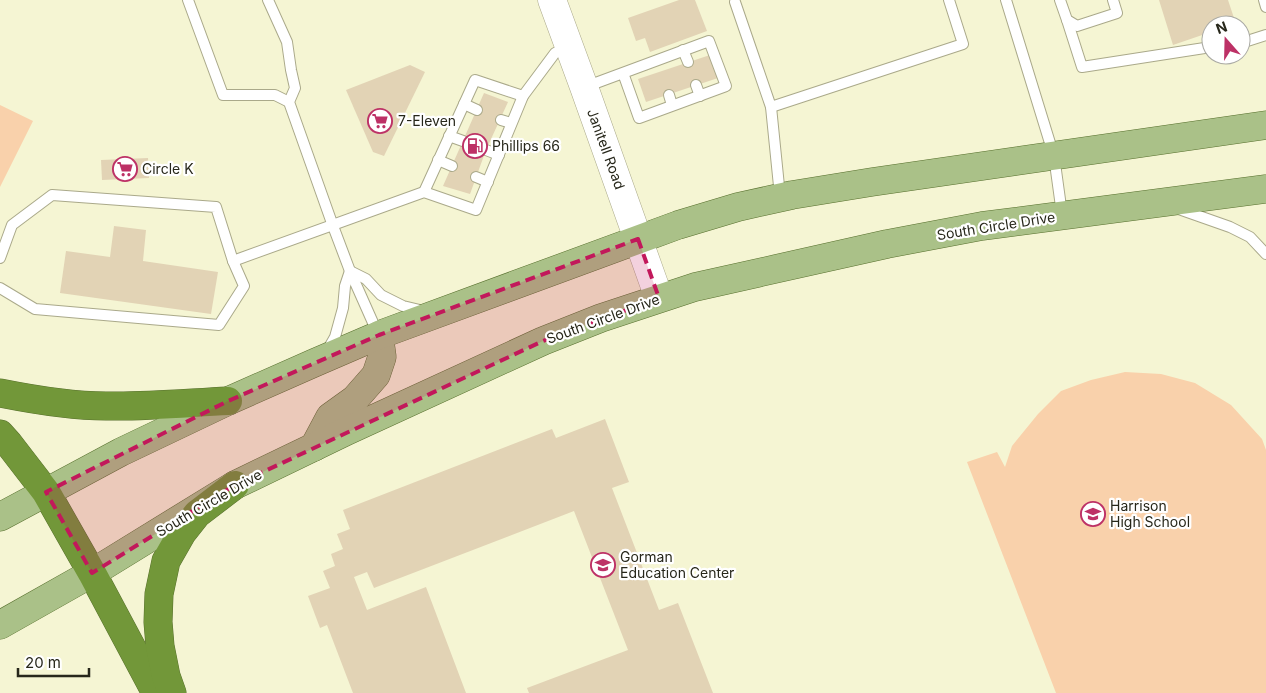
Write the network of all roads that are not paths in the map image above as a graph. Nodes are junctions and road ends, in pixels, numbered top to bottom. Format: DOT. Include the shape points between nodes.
graph roads {
  1 [pos="188,0"];
  2 [pos="268,0"];
  3 [pos="552,0"];
  4 [pos="949,0"];
  5 [pos="1006,0"];
  6 [pos="1060,0"];
  7 [pos="1113,0"];
  8 [pos="1264,0"];
  9 [pos="736,1"];
  10 [pos="1266,7"];
  11 [pos="1067,20"];
  12 [pos="1266,36"];
  13 [pos="1251,40"];
  14 [pos="568,46"];
  15 [pos="1201,49"];
  16 [pos="684,50"];
  17 [pos="655,61"];
  18 [pos="688,62"];
  19 [pos="623,72"];
  20 [pos="660,72"];
  21 [pos="696,85"];
  22 [pos="584,87"];
  23 [pos="669,95"];
  24 [pos="523,96"];
  25 [pos="700,96"];
  26 [pos="289,102"];
  27 [pos="464,104"];
  28 [pos="672,105"];
  29 [pos="771,107"];
  30 [pos="477,110"];
  31 [pos="501,120"];
  32 [pos="512,123"];
  33 [pos="1266,125"];
  34 [pos="449,136"];
  35 [pos="463,141"];
  36 [pos="486,150"];
  37 [pos="499,155"];
  38 [pos="1054,156"];
  39 [pos="438,160"];
  40 [pos="452,166"];
  41 [pos="476,177"];
  42 [pos="488,182"];
  43 [pos="1266,189"];
  44 [pos="424,192"];
  45 [pos="780,198"];
  46 [pos="1158,203"];
  47 [pos="1062,215"];
  48 [pos="333,226"];
  49 [pos="638,239"];
  50 [pos="1266,254"];
  51 [pos="0,258"];
  52 [pos="234,261"];
  53 [pos="350,271"];
  54 [pos="0,288"];
  55 [pos="659,298"];
  56 [pos="435,314"];
  57 [pos="379,335"];
  58 [pos="323,359"];
  59 [pos="0,393"];
  60 [pos="228,401"];
  61 [pos="0,434"];
  62 [pos="314,447"];
  63 [pos="235,485"];
  64 [pos="46,492"];
  65 [pos="0,517"];
  66 [pos="92,573"];
  67 [pos="0,625"];
  68 [pos="156,693"];
  69 [pos="172,693"];
  1 -- 26 [label="lane" via="223,95 275,95"];
  2 -- 26 [label="lane" via="287,42 295,88"];
  3 -- 14 [label="street, Janitell Road"];
  4 -- 29 [label="lane" via="963,44"];
  5 -- 38 [label="lane"];
  6 -- 11 [label="lane"];
  7 -- 11 [label="lane" via="1117,13 1077,26"];
  8 -- 10 [label="lane"];
  9 -- 29 [label="lane"];
  11 -- 15 [label="lane" via="1082,67"];
  12 -- 13 [label="lane"];
  14 -- 22 [label="street, Janitell Road"];
  14 -- 24 [label="lane" via="555,53"];
  16 -- 17 [label="lane"];
  16 -- 18 [label="lane"];
  16 -- 25 [label="lane" via="709,41 726,86"];
  17 -- 19 [label="lane"];
  17 -- 20 [label="lane"];
  19 -- 22 [label="lane"];
  19 -- 28 [label="lane" via="639,118"];
  21 -- 25 [label="lane"];
  22 -- 49 [label="street, Janitell Road"];
  23 -- 28 [label="lane"];
  24 -- 27 [label="lane" via="475,80"];
  24 -- 32 [label="lane"];
  25 -- 28 [label="lane"];
  26 -- 48 [label="lane"];
  27 -- 30 [label="lane"];
  27 -- 34 [label="lane"];
  29 -- 45 [label="lane"];
  31 -- 32 [label="lane"];
  32 -- 37 [label="lane"];
  33 -- 38 [label="main road"];
  34 -- 35 [label="lane"];
  34 -- 39 [label="lane"];
  36 -- 37 [label="lane"];
  37 -- 42 [label="lane"];
  38 -- 45 [label="main road"];
  38 -- 47 [label="lane"];
  39 -- 40 [label="lane"];
  39 -- 44 [label="lane"];
  41 -- 42 [label="lane"];
  42 -- 44 [label="lane" via="476,210"];
  43 -- 46 [label="main road, South Circle Drive"];
  44 -- 48 [label="lane"];
  45 -- 49 [label="main road" via="738,207"];
  46 -- 47 [label="main road, South Circle Drive"];
  46 -- 50 [label="lane" via="1230,228 1250,238"];
  47 -- 55 [label="main road, South Circle Drive" via="859,249"];
  48 -- 52 [label="lane"];
  48 -- 53 [label="lane"];
  49 -- 55 [label="street, Janitell Road"];
  49 -- 56 [label="main road"];
  51 -- 52 [label="lane" via="12,225 52,195 216,207"];
  52 -- 54 [label="lane" via="244,286 219,326 34,309"];
  53 -- 56 [label="lane" via="366,279 381,295 403,306"];
  53 -- 57 [label="lane"];
  53 -- 58 [label="lane" via="335,336"];
  55 -- 62 [label="main road, South Circle Drive" via="543,341"];
  56 -- 57 [label="main road"];
  57 -- 58 [label="main road"];
  57 -- 62 [label="main road" via="382,357 376,375 355,398 330,417"];
  58 -- 60 [label="main road"];
  59 -- 60 [label="highway" via="34,400 106,406"];
  60 -- 64 [label="main road"];
  61 -- 64 [label="highway"];
  62 -- 63 [label="main road, South Circle Drive"];
  63 -- 66 [label="main road, South Circle Drive"];
  63 -- 69 [label="highway" via="198,514 182,533 166,561 158,594 158,622 161,654"];
  64 -- 65 [label="main road"];
  64 -- 66 [label="highway"];
  66 -- 67 [label="main road, South Circle Drive"];
  66 -- 68 [label="highway"];
}
